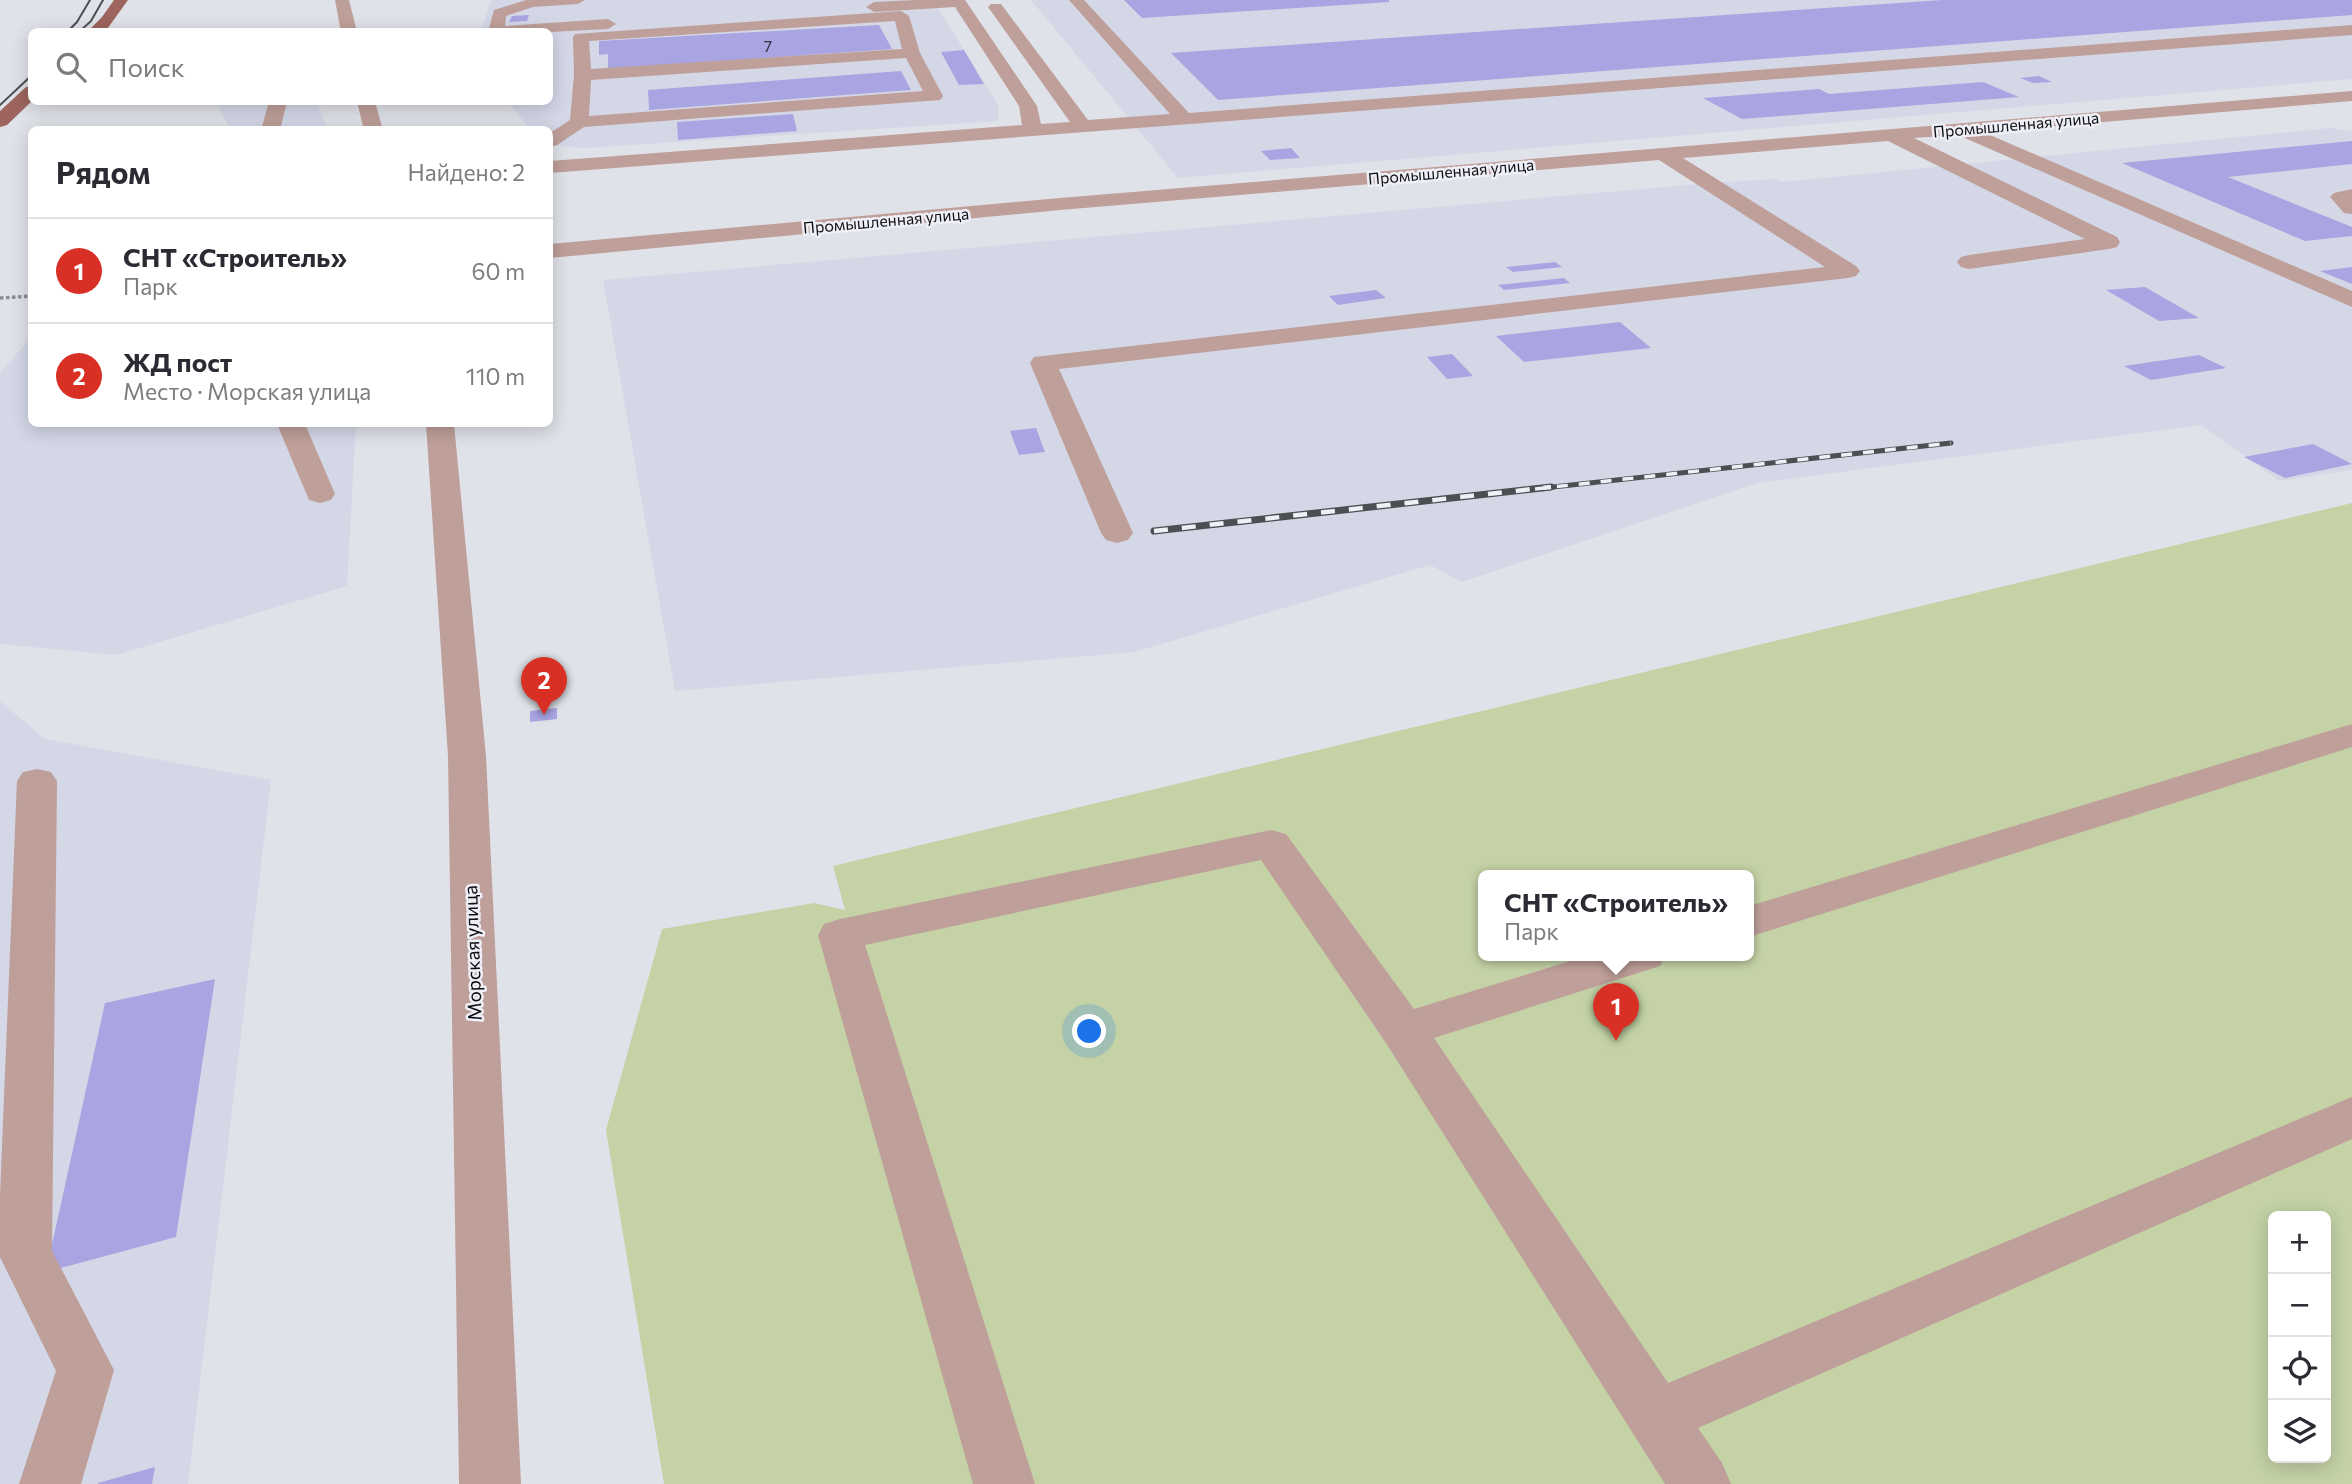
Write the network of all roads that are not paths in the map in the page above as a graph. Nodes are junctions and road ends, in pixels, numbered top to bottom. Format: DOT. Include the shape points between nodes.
graph roads {
  1 [pos="121,0"];
  2 [pos="342,0"];
  3 [pos="578,0"];
  4 [pos="1076,0"];
  5 [pos="958,1"];
  6 [pos="996,7"];
  7 [pos="99,28"];
  8 [pos="348,28"];
  9 [pos="496,28"];
  10 [pos="542,28"];
  11 [pos="2352,30"];
  12 [pos="1022,43"];
  13 [pos="988,45"];
  14 [pos="912,53"];
  15 [pos="583,75"];
  16 [pos="28,95"];
  17 [pos="2352,96"];
  18 [pos="277,105"];
  19 [pos="367,105"];
  20 [pos="1184,119"];
  21 [pos="0,121"];
  22 [pos="1079,121"];
  23 [pos="579,122"];
  24 [pos="271,126"];
  25 [pos="373,126"];
  26 [pos="1959,129"];
  27 [pos="1033,131"];
  28 [pos="1891,134"];
  29 [pos="553,139"];
  30 [pos="1662,153"];
  31 [pos="553,167"];
  32 [pos="2352,195"];
  33 [pos="2352,208"];
  34 [pos="553,251"];
  35 [pos="1969,262"];
  36 [pos="2352,273"];
  37 [pos="2306,279"];
  38 [pos="2352,300"];
  39 [pos="292,427"];
  40 [pos="439,427"];
  41 [pos="320,494"];
  42 [pos="1117,533"];
  43 [pos="2352,734"];
  44 [pos="37,780"];
  45 [pos="1754,920"];
  46 [pos="1625,961"];
  47 [pos="1403,1030"];
  48 [pos="2352,1117"];
  49 [pos="1656,1417"];
  50 [pos="50,1484"];
  51 [pos="490,1484"];
  52 [pos="1004,1484"];
  53 [pos="1700,1484"];
  1 -- 7 [label="main road"];
  2 -- 8 [label="street"];
  3 -- 9 [label="street" via="532,3 499,13"];
  4 -- 20 [label="street"];
  5 -- 10 [label="street"];
  5 -- 13 [label="street"];
  6 -- 12 [label="street"];
  11 -- 20 [label="street"];
  12 -- 13 [label="street"];
  12 -- 22 [label="street"];
  13 -- 27 [label="street" via="1028,106"];
  14 -- 15 [label="street"];
  14 -- 15 [label="street" via="901,16 581,37"];
  14 -- 23 [label="street" via="934,96"];
  15 -- 23 [label="street"];
  16 -- 21 [label="main road"];
  17 -- 26 [label="street, Промышленная улица"];
  18 -- 24 [label="street"];
  19 -- 25 [label="street"];
  20 -- 27 [label="street"];
  23 -- 29 [label="street"];
  26 -- 28 [label="street, Промышленная улица"];
  26 -- 37 [label="street"];
  27 -- 31 [label="street"];
  28 -- 30 [label="street, Промышленная улица"];
  28 -- 35 [label="street" via="2109,242"];
  30 -- 34 [label="street, Промышленная улица"];
  30 -- 42 [label="street" via="1848,271 1043,363"];
  32 -- 33 [label="street" via="2341,197"];
  36 -- 37 [label="street"];
  37 -- 38 [label="street"];
  39 -- 41 [label="street"];
  40 -- 51 [label="street, Морская улица" via="467,755"];
  43 -- 45 [label="street"];
  44 -- 50 [label="street" via="25,1252 85,1370"];
  46 -- 47 [label="street"];
  47 -- 49 [label="street"];
  47 -- 52 [label="street" via="1271,844 840,934"];
  48 -- 49 [label="street"];
  49 -- 53 [label="street"];
}
